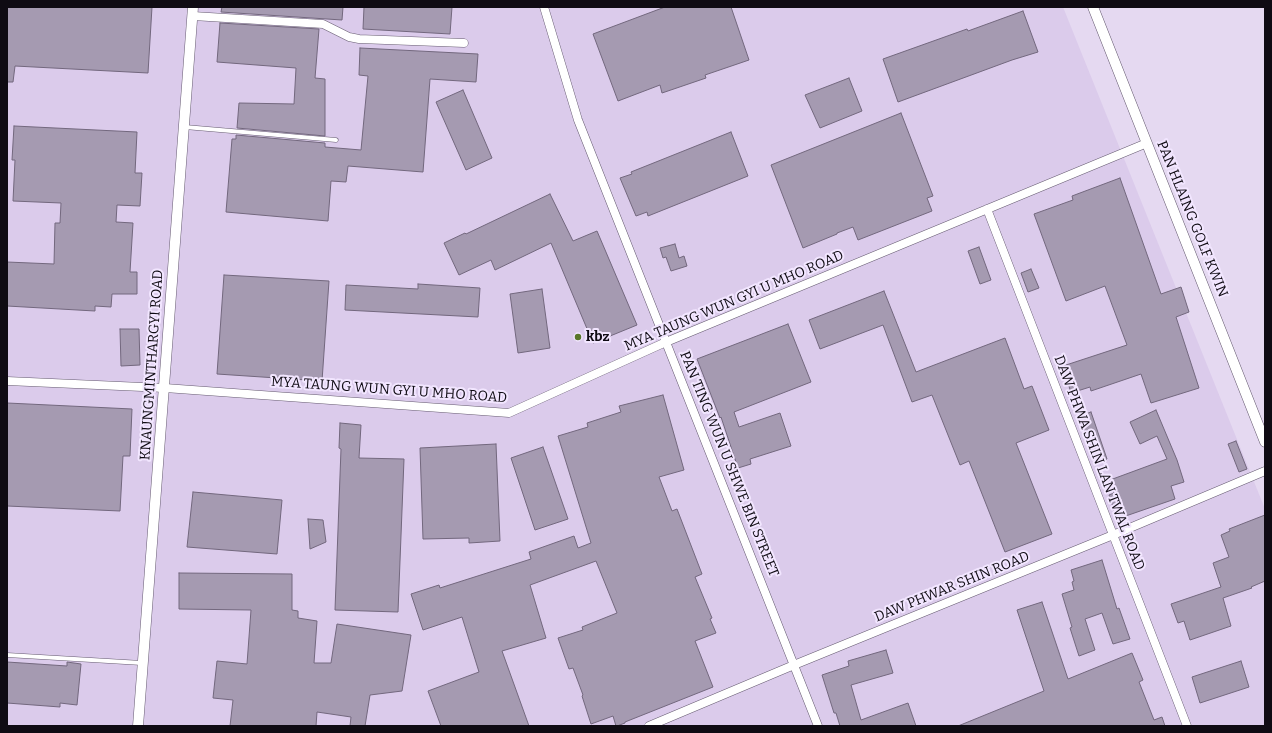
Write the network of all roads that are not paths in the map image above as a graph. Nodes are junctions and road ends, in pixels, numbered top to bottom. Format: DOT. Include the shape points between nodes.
graph roads {
  1 [pos="544,7"];
  2 [pos="1093,7"];
  3 [pos="193,12"];
  4 [pos="464,43"];
  5 [pos="184,127"];
  6 [pos="336,140"];
  7 [pos="1147,143"];
  8 [pos="987,209"];
  9 [pos="666,342"];
  10 [pos="7,381"];
  11 [pos="165,388"];
  12 [pos="1265,442"];
  13 [pos="1265,472"];
  14 [pos="1113,535"];
  15 [pos="7,655"];
  16 [pos="142,663"];
  17 [pos="794,665"];
  18 [pos="138,726"];
  19 [pos="649,726"];
  20 [pos="818,726"];
  21 [pos="1187,726"];
  1 -- 9 [label="street, PAN TING WUN U SHWE BIN STREET" via="578,120"];
  2 -- 7 [label="street, PAN HLAING GOLF KWIN"];
  3 -- 4 [label="street" via="323,24 359,39"];
  3 -- 5 [label="street, KNAUNGMINTHARGYI ROAD"];
  5 -- 6 [label="lane"];
  5 -- 11 [label="street, KNAUNGMINTHARGYI ROAD"];
  7 -- 8 [label="street, MYA TAUNG WUN GYI U MHO ROAD"];
  7 -- 12 [label="street, PAN HLAING GOLF KWIN"];
  8 -- 9 [label="street, MYA TAUNG WUN GYI U MHO ROAD"];
  8 -- 14 [label="street, DAW PHWA SHIN LAN TWAL ROAD"];
  9 -- 11 [label="street, MYA TAUNG WUN GYI U MHO ROAD" via="509,413"];
  9 -- 17 [label="street, PAN TING WUN U SHWE BIN STREET"];
  10 -- 11 [label="street, MYA TAUNG WUN GYI U MHO ROAD"];
  11 -- 16 [label="street, KNAUNGMINTHARGYI ROAD"];
  13 -- 14 [label="street, DAW PHWAR SHIN ROAD"];
  14 -- 17 [label="street, DAW PHWAR SHIN ROAD"];
  14 -- 21 [label="street, DAW PHWA SHIN LAN TWAL ROAD"];
  15 -- 16 [label="lane"];
  16 -- 18 [label="street, KNAUNGMINTHARGYI ROAD"];
  17 -- 19 [label="street, DAW PHWAR SHIN ROAD"];
  17 -- 20 [label="street, PAN TING WUN U SHWE BIN STREET"];
}
